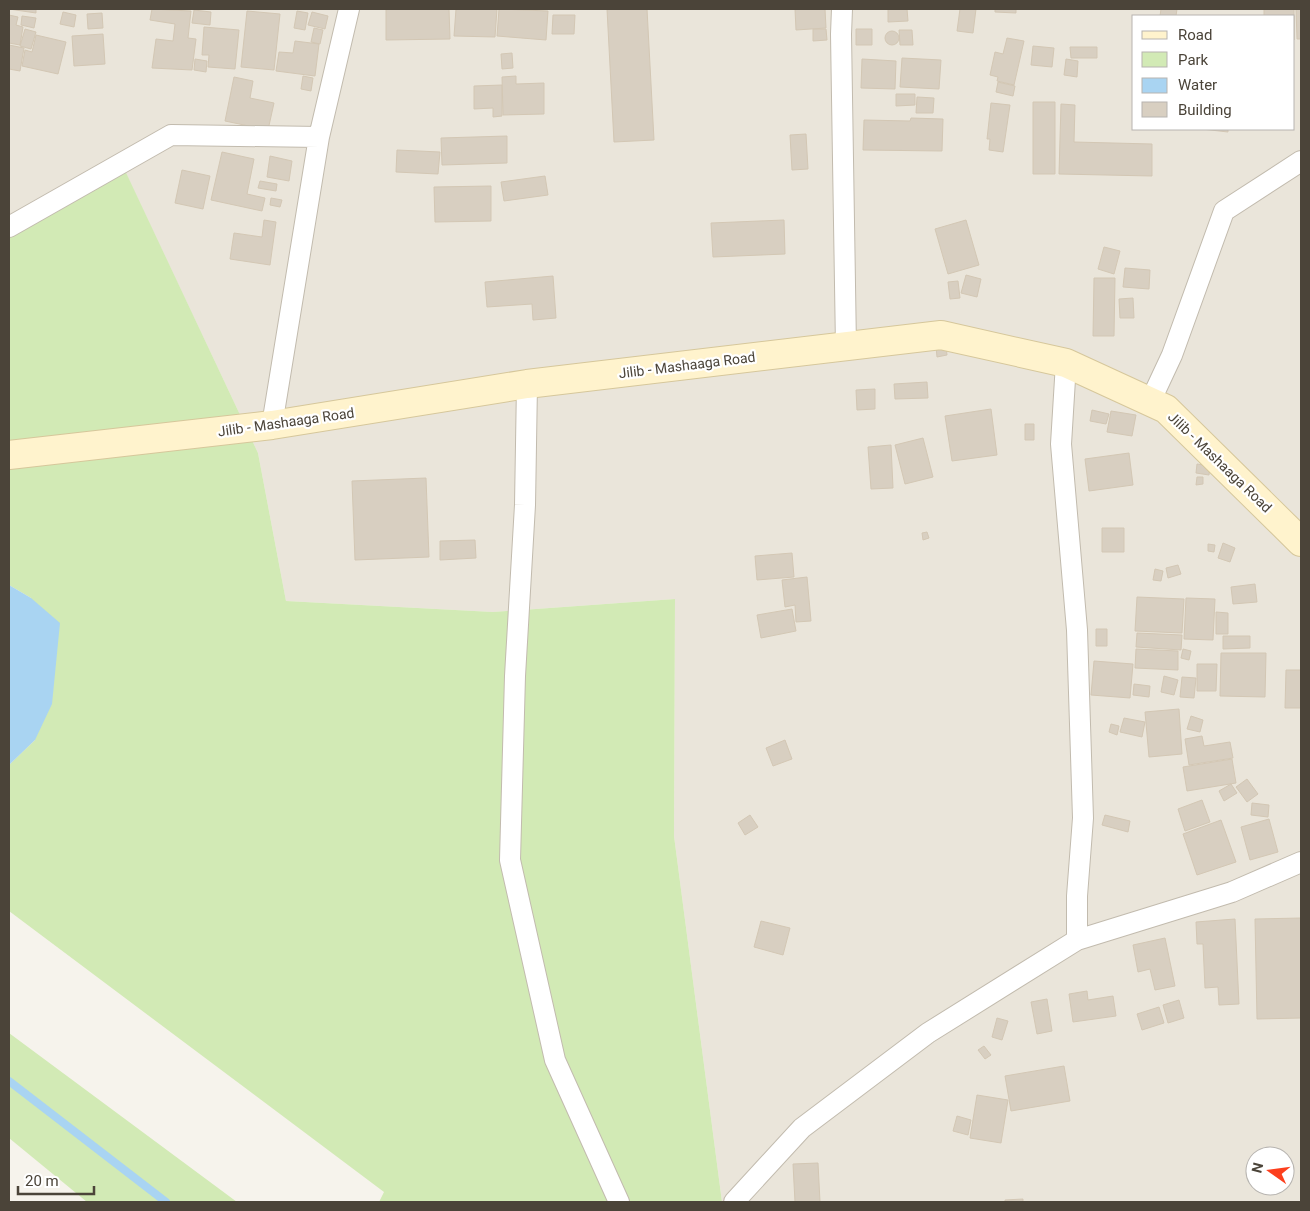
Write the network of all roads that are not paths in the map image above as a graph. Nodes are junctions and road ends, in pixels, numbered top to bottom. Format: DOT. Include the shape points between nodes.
graph roads {
  1 [pos="349,9"];
  2 [pos="842,9"];
  3 [pos="319,136"];
  4 [pos="1301,161"];
  5 [pos="9,227"];
  6 [pos="846,347"];
  7 [pos="1066,363"];
  8 [pos="526,384"];
  9 [pos="1150,402"];
  10 [pos="272,425"];
  11 [pos="9,455"];
  12 [pos="1301,542"];
  13 [pos="1301,862"];
  14 [pos="1077,940"];
  15 [pos="619,1202"];
  16 [pos="734,1202"];
  1 -- 3 [label="street"];
  2 -- 6 [label="street"];
  3 -- 5 [label="street" via="171,135"];
  3 -- 10 [label="street"];
  4 -- 9 [label="street" via="1224,211 1172,355"];
  6 -- 7 [label="main road, Jilib - Mashaaga Road" via="942,336"];
  6 -- 8 [label="main road, Jilib - Mashaaga Road"];
  7 -- 9 [label="main road, Jilib - Mashaaga Road"];
  7 -- 14 [label="street" via="1061,444 1077,630 1083,818"];
  8 -- 10 [label="main road, Jilib - Mashaaga Road"];
  8 -- 15 [label="street" via="525,505 514,676 510,860 555,1060"];
  9 -- 12 [label="main road, Jilib - Mashaaga Road" via="1166,409"];
  10 -- 11 [label="main road, Jilib - Mashaaga Road"];
  13 -- 14 [label="street" via="1232,892"];
  14 -- 16 [label="street" via="928,1033 802,1128"];
}
